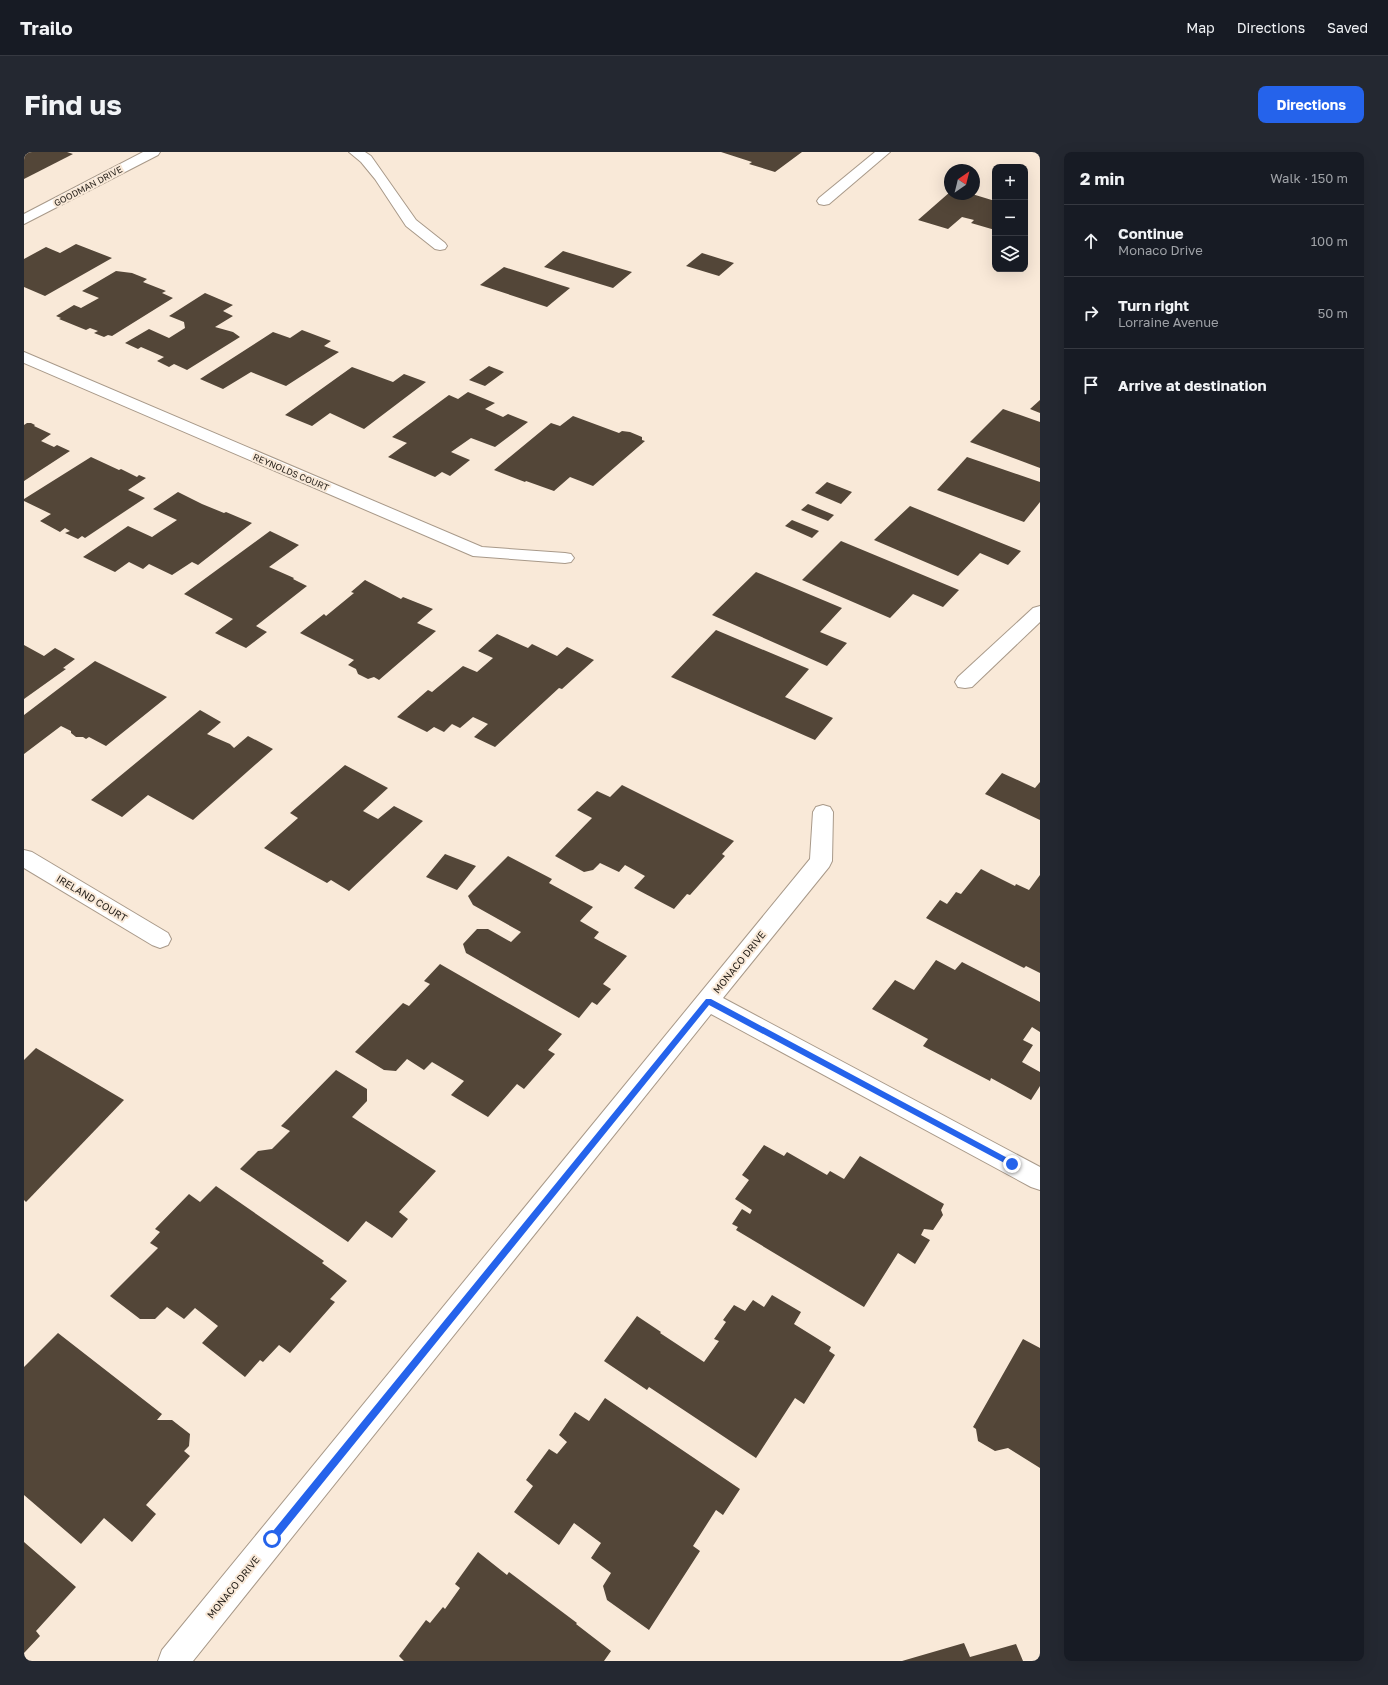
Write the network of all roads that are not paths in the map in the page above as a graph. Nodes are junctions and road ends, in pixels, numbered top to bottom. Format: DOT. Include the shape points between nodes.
graph roads {
  1 [pos="153,152"];
  2 [pos="356,152"];
  3 [pos="883,152"];
  4 [pos="824,201"];
  5 [pos="24,220"];
  6 [pos="440,246"];
  7 [pos="24,357"];
  8 [pos="565,558"];
  9 [pos="1040,612"];
  10 [pos="965,682"];
  11 [pos="823,812"];
  12 [pos="24,858"];
  13 [pos="160,939"];
  14 [pos="708,1001"];
  15 [pos="1040,1179"];
  16 [pos="173,1661"];
  1 -- 5 [label="street, GOODMAN DRIVE"];
  2 -- 6 [label="street" via="366,159 380,177 411,223"];
  3 -- 4 [label="street"];
  7 -- 8 [label="street, REYNOLDS COURT" via="479,552"];
  9 -- 10 [label="street"];
  11 -- 14 [label="street, MONACO DRIVE" via="821,861"];
  12 -- 13 [label="street, IRELAND COURT"];
  14 -- 15 [label="street"];
  14 -- 16 [label="street, MONACO DRIVE"];
}
